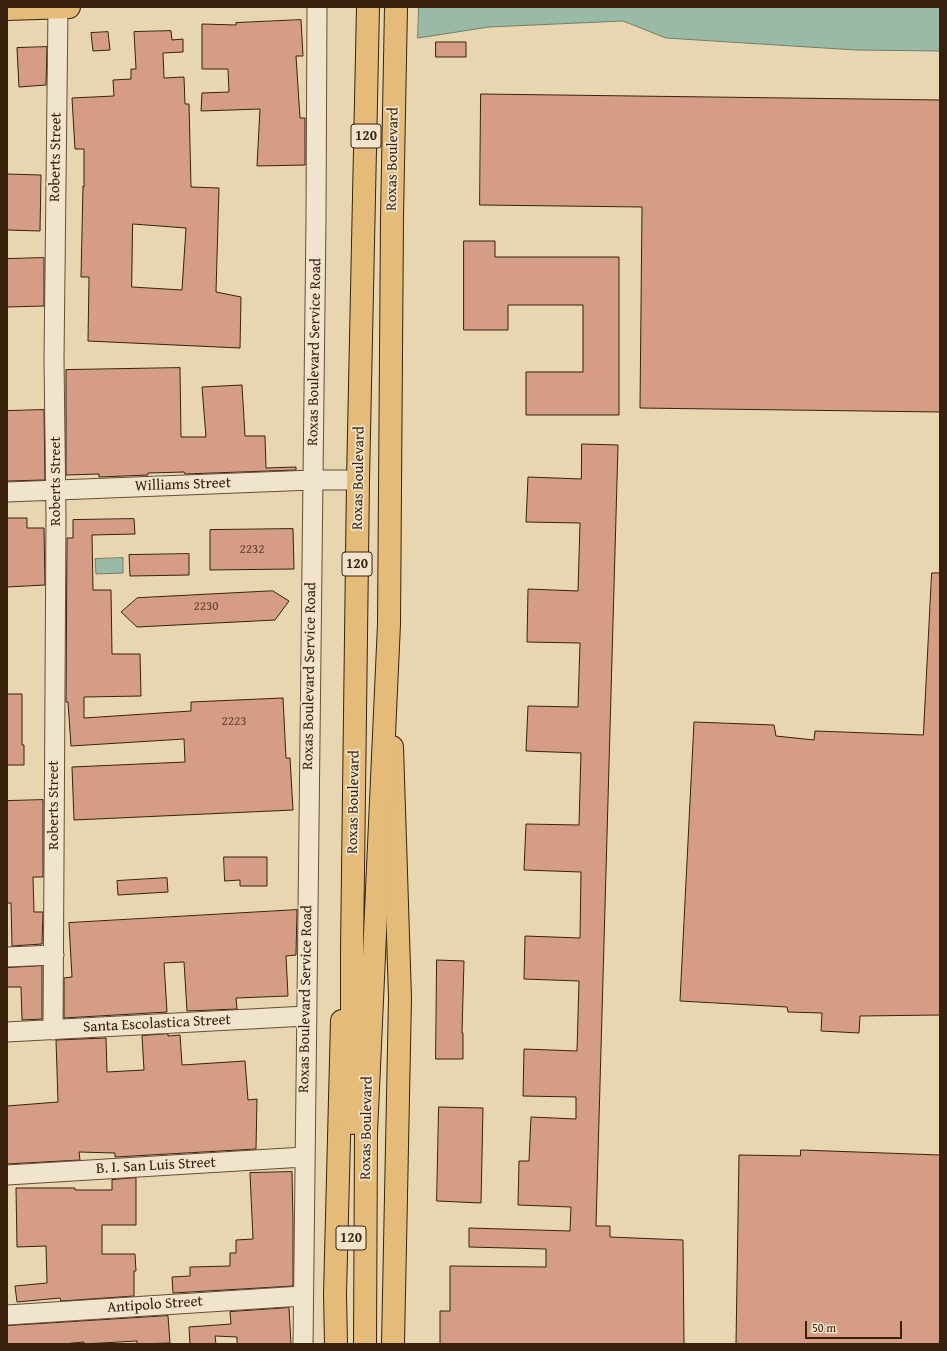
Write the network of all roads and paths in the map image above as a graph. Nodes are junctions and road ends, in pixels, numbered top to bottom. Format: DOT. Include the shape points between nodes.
graph roads {
  1 [pos="69,7"];
  2 [pos="316,7"];
  3 [pos="368,7"];
  4 [pos="396,7"];
  5 [pos="58,8"];
  6 [pos="7,9"];
  7 [pos="313,480"];
  8 [pos="358,480"];
  9 [pos="56,490"];
  10 [pos="7,492"];
  11 [pos="389,624"];
  12 [pos="352,949"];
  13 [pos="54,955"];
  14 [pos="7,958"];
  15 [pos="306,1016"];
  16 [pos="53,1030"];
  17 [pos="7,1032"];
  18 [pos="359,1132"];
  19 [pos="304,1157"];
  20 [pos="7,1175"];
  21 [pos="302,1296"];
  22 [pos="7,1315"];
  23 [pos="303,1344"];
  24 [pos="336,1344"];
  25 [pos="351,1344"];
  26 [pos="365,1344"];
  27 [pos="393,1344"];
  1 -- 5 [label="main road"];
  2 -- 7 [label="street, Roxas Boulevard Service Road"];
  3 -- 8 [label="main road, Roxas Boulevard / 120"];
  4 -- 11 [label="main road, Roxas Boulevard / 120"];
  5 -- 6 [label="main road"];
  5 -- 9 [label="street, Roberts Street" via="54,359"];
  7 -- 8 [label="street, Williams Street"];
  7 -- 9 [label="street, Williams Street"];
  7 -- 15 [label="street, Roxas Boulevard Service Road"];
  8 -- 12 [label="main road, Roxas Boulevard / 120"];
  9 -- 10 [label="street, Williams Street"];
  9 -- 13 [label="street, Roberts Street"];
  11 -- 18 [label="main road, Roxas Boulevard / 120"];
  11 -- 27 [label="main road, Roxas Boulevard" via="400,998"];
  12 -- 18 [label="main road, Roxas Boulevard / 120"];
  12 -- 24 [label="main road, Roxas Boulevard" via="342,1014 335,1286"];
  13 -- 14 [label="street"];
  13 -- 16 [label="street, Roberts Street"];
  15 -- 16 [label="street, Santa Escolastica Street"];
  15 -- 19 [label="street, Roxas Boulevard Service Road"];
  16 -- 17 [label="street, Santa Escolastica Street"];
  18 -- 25 [label="main road, Roxas Boulevard / 120"];
  18 -- 26 [label="main road, Roxas Boulevard / 120"];
  19 -- 20 [label="street, B. I. San Luis Street"];
  19 -- 21 [label="street, Roxas Boulevard Service Road"];
  21 -- 22 [label="street, Antipolo Street"];
  21 -- 23 [label="street, Roxas Boulevard Service Road"];
}
